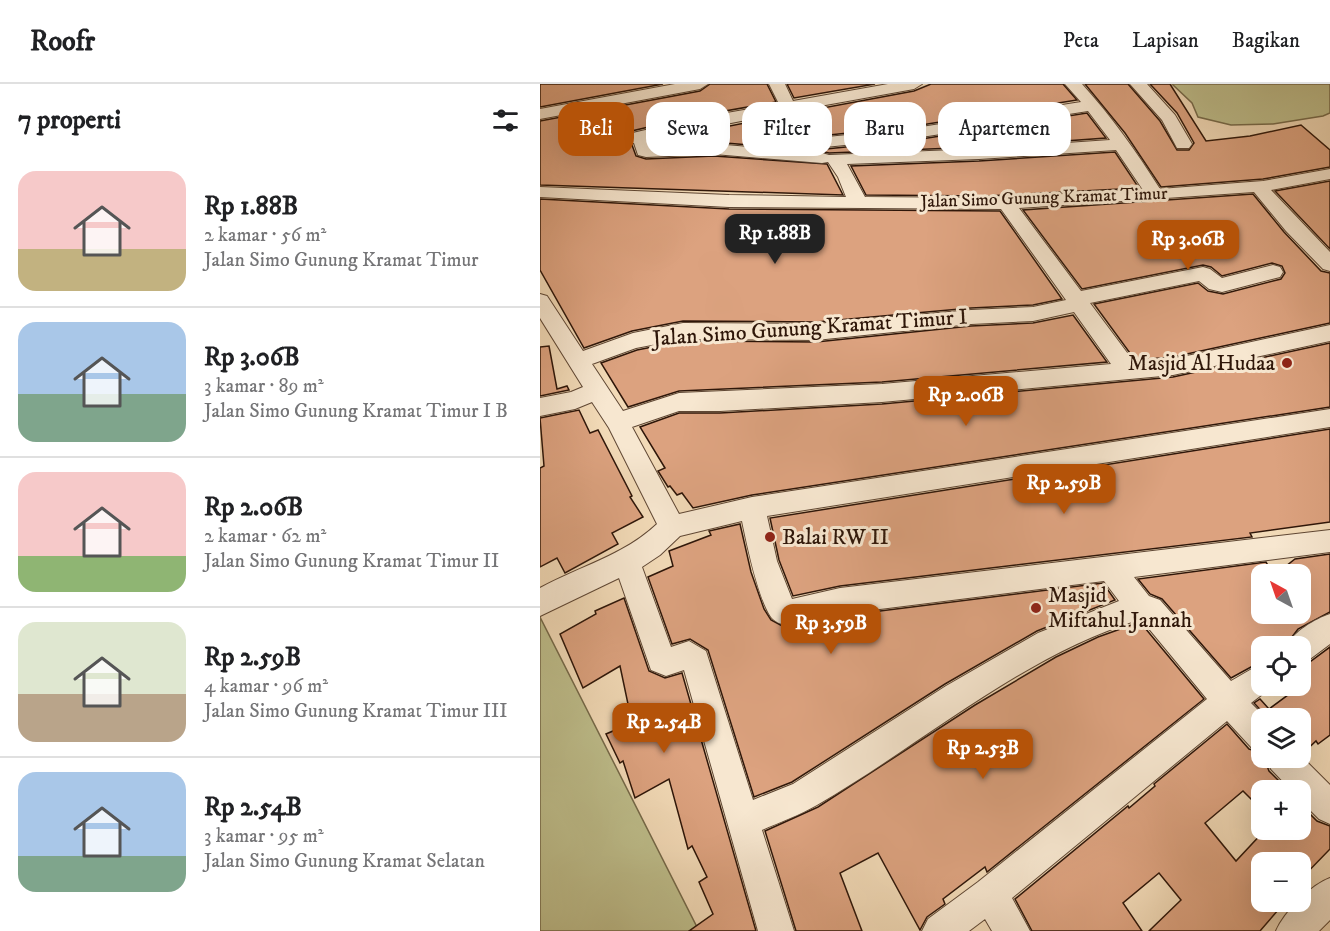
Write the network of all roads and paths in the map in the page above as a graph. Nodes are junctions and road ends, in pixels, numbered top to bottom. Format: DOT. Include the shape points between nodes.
graph roads {
  1 [pos="700,84"];
  2 [pos="777,84"];
  3 [pos="914,84"];
  4 [pos="1073,84"];
  5 [pos="1138,84"];
  6 [pos="786,102"];
  7 [pos="811,102"];
  8 [pos="1093,105"];
  9 [pos="540,114"];
  10 [pos="742,115"];
  11 [pos="832,141"];
  12 [pos="1122,144"];
  13 [pos="1183,144"];
  14 [pos="742,151"];
  15 [pos="799,156"];
  16 [pos="835,159"];
  17 [pos="1330,174"];
  18 [pos="1258,186"];
  19 [pos="540,192"];
  20 [pos="1155,195"];
  21 [pos="858,203"];
  22 [pos="1006,203"];
  23 [pos="1330,264"];
  24 [pos="1273,272"];
  25 [pos="1078,301"];
  26 [pos="541,303"];
  27 [pos="1330,333"];
  28 [pos="578,361"];
  29 [pos="1129,372"];
  30 [pos="597,390"];
  31 [pos="540,407"];
  32 [pos="1330,418"];
  33 [pos="618,423"];
  34 [pos="753,508"];
  35 [pos="672,527"];
  36 [pos="1330,541"];
  37 [pos="627,562"];
  38 [pos="1110,568"];
  39 [pos="540,603"];
  40 [pos="1140,606"];
  41 [pos="1330,627"];
  42 [pos="1311,641"];
  43 [pos="1251,685"];
  44 [pos="1228,701"];
  45 [pos="1251,725"];
  46 [pos="1292,768"];
  47 [pos="1330,808"];
  48 [pos="742,822"];
  49 [pos="990,894"];
  50 [pos="1330,895"];
  51 [pos="776,931"];
  52 [pos="940,931"];
  53 [pos="1012,931"];
  54 [pos="1294,931"];
  1 -- 9 [label="street"];
  2 -- 6 [label="street"];
  3 -- 7 [label="street"];
  4 -- 8 [label="street"];
  5 -- 13 [label="street" via="1169,118"];
  8 -- 11 [label="street" via="915,133"];
  8 -- 12 [label="street"];
  10 -- 14 [label="street" via="633,138 646,152"];
  12 -- 16 [label="street"];
  12 -- 20 [label="street"];
  15 -- 16 [label="street"];
  16 -- 21 [label="street"];
  17 -- 18 [label="street, Jalan Simo Gunung Kramat Timur"];
  18 -- 20 [label="street, Jalan Simo Gunung Kramat Timur"];
  18 -- 23 [label="street"];
  19 -- 21 [label="street, Jalan Simo Gunung Kramat Timur"];
  20 -- 22 [label="street, Jalan Simo Gunung Kramat Timur"];
  21 -- 22 [label="street, Jalan Simo Gunung Kramat Timur"];
  22 -- 25 [label="street"];
  24 -- 25 [label="street, Jalan Simo Gunung Kramat Timur I" via="1222,285 1203,274"];
  25 -- 28 [label="street, Jalan Simo Gunung Kramat Timur I" via="1033,314 816,332 682,332 633,340"];
  25 -- 29 [label="street"];
  26 -- 28 [label="street"];
  27 -- 29 [label="street" via="1173,367"];
  28 -- 30 [label="street"];
  29 -- 33 [label="street" via="882,393 679,402"];
  30 -- 31 [label="street" via="575,400"];
  30 -- 33 [label="street"];
  32 -- 34 [label="street"];
  33 -- 35 [label="street"];
  34 -- 35 [label="street"];
  34 -- 38 [label="street" via="764,561 781,608 787,613 840,601"];
  35 -- 37 [label="street"];
  36 -- 38 [label="street"];
  37 -- 39 [label="street"];
  37 -- 48 [label="street" via="661,660 689,655 696,661"];
  38 -- 40 [label="street"];
  40 -- 44 [label="street" via="1150,609"];
  40 -- 48 [label="street" via="1048,644 804,795"];
  41 -- 42 [label="street"];
  43 -- 44 [label="street"];
  44 -- 45 [label="street"];
  44 -- 49 [label="street"];
  46 -- 47 [label="street"];
  48 -- 51 [label="street"];
  49 -- 52 [label="street"];
  49 -- 53 [label="street"];
  50 -- 54 [label="street"];
}
